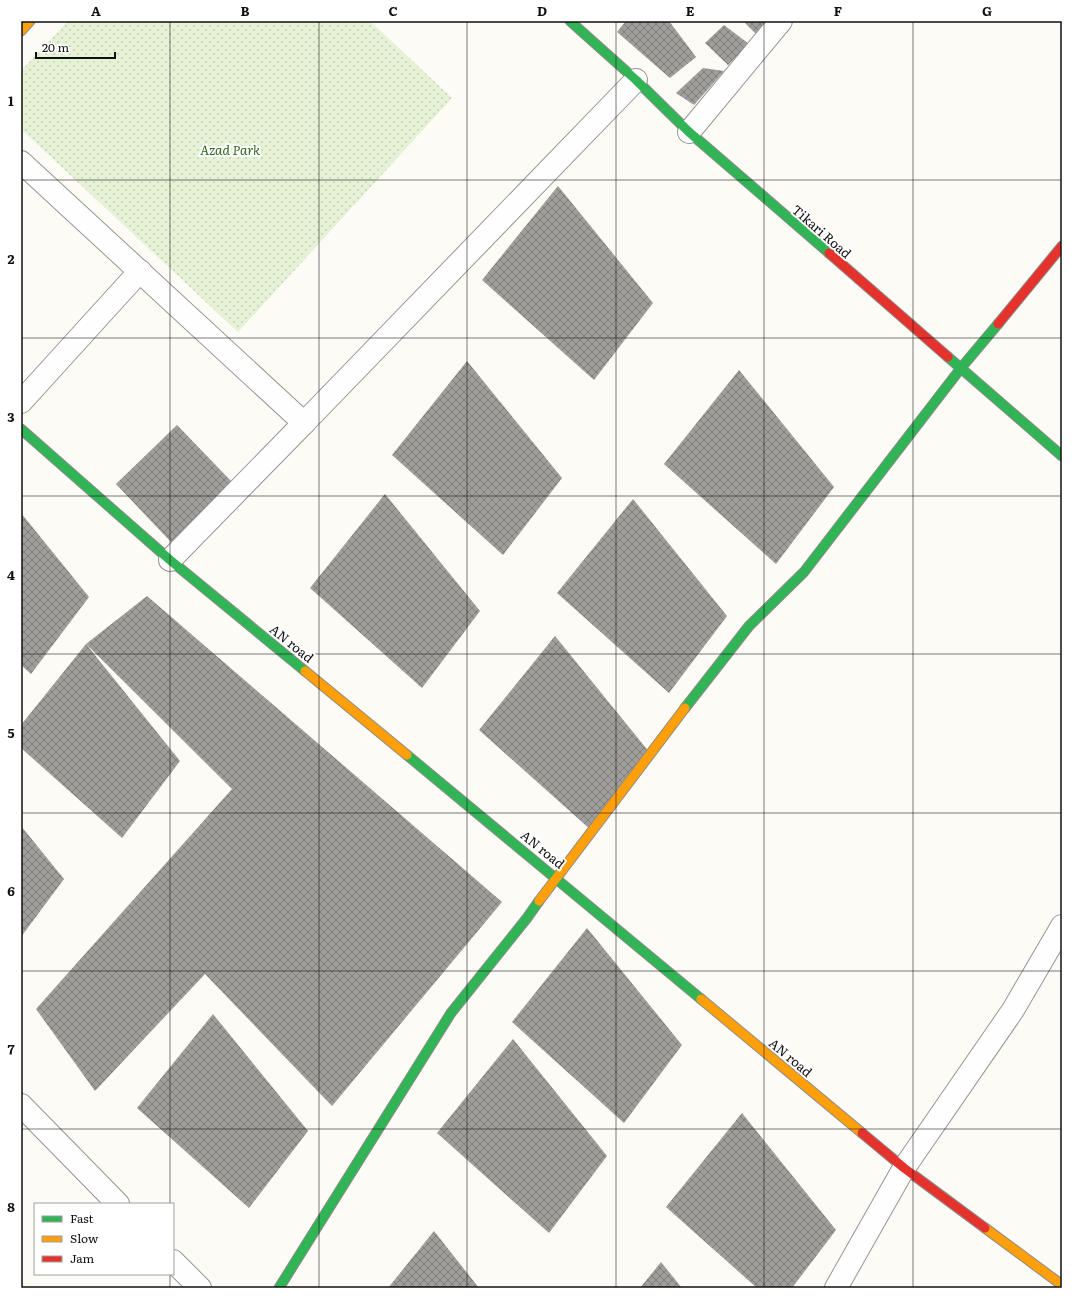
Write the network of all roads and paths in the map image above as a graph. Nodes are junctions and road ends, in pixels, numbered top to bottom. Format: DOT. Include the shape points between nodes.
graph roads {
  1 [pos="30,21"];
  2 [pos="570,21"];
  3 [pos="781,21"];
  4 [pos="21,31"];
  5 [pos="636,80"];
  6 [pos="689,132"];
  7 [pos="21,162"];
  8 [pos="1062,246"];
  9 [pos="140,271"];
  10 [pos="961,368"];
  11 [pos="21,402"];
  12 [pos="304,423"];
  13 [pos="21,429"];
  14 [pos="1062,456"];
  15 [pos="170,560"];
  16 [pos="556,877"];
  17 [pos="1062,926"];
  18 [pos="21,1105"];
  19 [pos="904,1168"];
  20 [pos="117,1203"];
  21 [pos="174,1262"];
  22 [pos="1057,1280"];
  23 [pos="200,1288"];
  24 [pos="278,1288"];
  25 [pos="836,1288"];
  1 -- 4 [label="main road"];
  2 -- 5 [label="main road, Tikari Road"];
  3 -- 6 [label="street"];
  5 -- 6 [label="main road, Tikari Road"];
  5 -- 12 [label="street"];
  6 -- 10 [label="main road, Tikari Road"];
  7 -- 9 [label="street"];
  8 -- 10 [label="main road"];
  9 -- 11 [label="street"];
  9 -- 12 [label="street"];
  10 -- 14 [label="main road, Tikari Road"];
  10 -- 16 [label="main road" via="804,572 749,626"];
  12 -- 15 [label="street"];
  13 -- 15 [label="main road, AN road"];
  15 -- 16 [label="main road, AN road"];
  16 -- 19 [label="main road, AN road"];
  16 -- 24 [label="main road" via="527,918 451,1013"];
  17 -- 19 [label="street" via="1013,1010"];
  18 -- 20 [label="street"];
  19 -- 22 [label="main road, AN road"];
  19 -- 25 [label="street"];
  21 -- 23 [label="street"];
}
